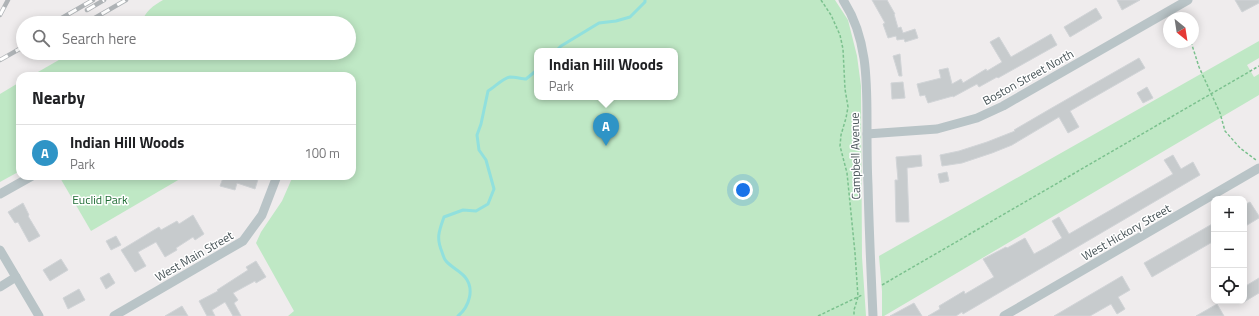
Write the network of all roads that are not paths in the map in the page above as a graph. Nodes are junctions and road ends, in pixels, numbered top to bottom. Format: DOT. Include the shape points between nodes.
graph roads {
  1 [pos="843,0"];
  2 [pos="1188,0"];
  3 [pos="1179,2"];
  4 [pos="866,134"];
  5 [pos="1259,168"];
  6 [pos="25,180"];
  7 [pos="275,180"];
  8 [pos="0,194"];
  9 [pos="0,250"];
  10 [pos="16,277"];
  11 [pos="0,286"];
  12 [pos="1020,312"];
  13 [pos="39,316"];
  14 [pos="114,316"];
  15 [pos="873,316"];
  16 [pos="1004,316"];
  1 -- 4 [label="street, Campbell Avenue" via="860,36 867,80"];
  2 -- 3 [label="street, Boston Street North"];
  3 -- 4 [label="street, Boston Street North" via="1003,106 977,118 937,130"];
  4 -- 15 [label="street, Campbell Avenue"];
  5 -- 12 [label="street, West Hickory Street"];
  6 -- 8 [label="street"];
  7 -- 14 [label="street, West Main Street" via="262,215 243,241"];
  9 -- 10 [label="street"];
  10 -- 11 [label="street"];
  10 -- 13 [label="street"];
  12 -- 16 [label="street, West Hickory Street"];
}
